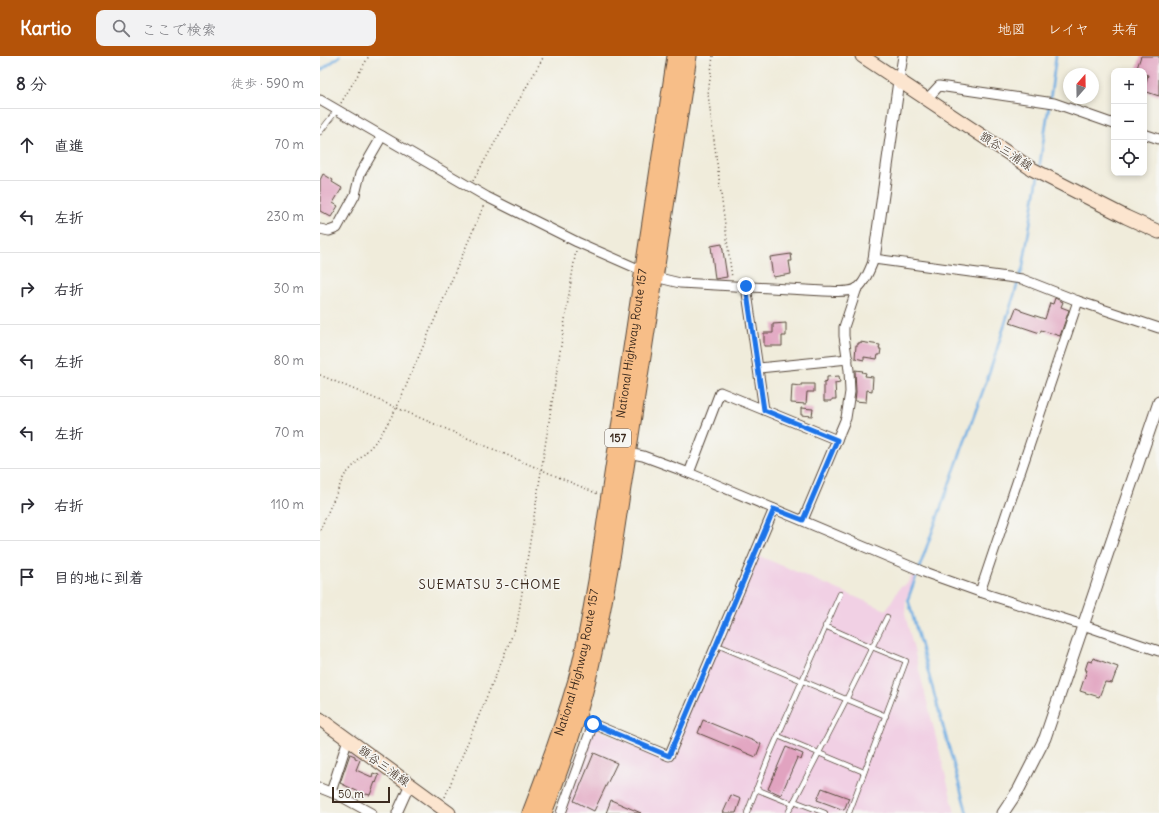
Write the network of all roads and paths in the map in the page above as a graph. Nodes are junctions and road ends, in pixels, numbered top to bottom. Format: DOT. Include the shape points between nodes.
graph roads {
  1 [pos="369,56"];
  2 [pos="544,56"];
  3 [pos="675,56"];
  4 [pos="689,56"];
  5 [pos="713,56"];
  6 [pos="862,56"];
  7 [pos="903,56"];
  8 [pos="900,81"];
  9 [pos="927,99"];
  10 [pos="320,100"];
  11 [pos="337,110"];
  12 [pos="1111,123"];
  13 [pos="320,132"];
  14 [pos="1147,135"];
  15 [pos="382,136"];
  16 [pos="1159,139"];
  17 [pos="470,187"];
  18 [pos="487,197"];
  19 [pos="320,229"];
  20 [pos="1159,232"];
  21 [pos="578,242"];
  22 [pos="874,259"];
  23 [pos="649,274"];
  24 [pos="732,286"];
  25 [pos="746,286"];
  26 [pos="857,288"];
  27 [pos="1078,301"];
  28 [pos="1159,328"];
  29 [pos="848,359"];
  30 [pos="759,368"];
  31 [pos="320,375"];
  32 [pos="1159,402"];
  33 [pos="397,407"];
  34 [pos="764,410"];
  35 [pos="837,440"];
  36 [pos="628,453"];
  37 [pos="542,470"];
  38 [pos="689,473"];
  39 [pos="609,498"];
  40 [pos="774,509"];
  41 [pos="803,520"];
  42 [pos="320,530"];
  43 [pos="980,592"];
  44 [pos="840,594"];
  45 [pos="887,617"];
  46 [pos="1083,624"];
  47 [pos="825,626"];
  48 [pos="722,647"];
  49 [pos="872,647"];
  50 [pos="1159,651"];
  51 [pos="802,680"];
  52 [pos="846,700"];
  53 [pos="886,716"];
  54 [pos="320,719"];
  55 [pos="778,736"];
  56 [pos="348,739"];
  57 [pos="818,753"];
  58 [pos="864,772"];
  59 [pos="410,784"];
  60 [pos="320,788"];
  61 [pos="756,789"];
  62 [pos="330,792"];
  63 [pos="793,802"];
  64 [pos="443,811"];
  65 [pos="1006,811"];
  66 [pos="371,813"];
  67 [pos="397,813"];
  68 [pos="530,813"];
  69 [pos="544,813"];
  70 [pos="561,813"];
  71 [pos="747,813"];
  72 [pos="788,813"];
  73 [pos="825,813"];
  74 [pos="849,813"];
  1 -- 11 [label="path"];
  2 -- 17 [label="path"];
  3 -- 23 [label="highway, National Highway Route 157 / 157"];
  4 -- 23 [label="highway, National Highway Route 157 / 157"];
  5 -- 24 [label="path" via="708,94"];
  6 -- 8 [label="main road, 額谷三浦線"];
  7 -- 8 [label="street"];
  8 -- 9 [label="main road, 額谷三浦線"];
  8 -- 22 [label="street"];
  9 -- 12 [label="street" via="939,86 1049,102"];
  9 -- 20 [label="main road, 額谷三浦線" via="1032,169"];
  10 -- 11 [label="street"];
  11 -- 13 [label="lane"];
  11 -- 15 [label="street"];
  14 -- 16 [label="street"];
  15 -- 17 [label="street"];
  15 -- 19 [label="street" via="360,174 355,195 337,228 329,231"];
  17 -- 18 [label="street"];
  18 -- 21 [label="street"];
  18 -- 33 [label="path"];
  21 -- 23 [label="street"];
  21 -- 37 [label="path"];
  22 -- 26 [label="street" via="867,276"];
  22 -- 27 [label="street" via="1018,279"];
  23 -- 24 [label="street" via="680,283"];
  23 -- 36 [label="highway, National Highway Route 157 / 157"];
  23 -- 39 [label="highway, National Highway Route 157 / 157"];
  24 -- 25 [label="street"];
  25 -- 26 [label="street" via="824,291"];
  25 -- 30 [label="street"];
  26 -- 29 [label="street" via="844,327"];
  27 -- 28 [label="street"];
  27 -- 43 [label="street"];
  29 -- 30 [label="street"];
  29 -- 35 [label="street" via="850,392 846,418"];
  30 -- 34 [label="street"];
  31 -- 33 [label="path"];
  32 -- 46 [label="street"];
  33 -- 37 [label="path"];
  33 -- 42 [label="path" via="379,438 344,476"];
  34 -- 35 [label="street"];
  34 -- 38 [label="street" via="720,392"];
  35 -- 41 [label="street"];
  36 -- 38 [label="street"];
  36 -- 69 [label="highway, National Highway Route 157 / 157" via="612,560 584,695"];
  37 -- 39 [label="path"];
  37 -- 64 [label="path" via="517,624"];
  38 -- 40 [label="street"];
  39 -- 68 [label="highway, National Highway Route 157 / 157" via="578,672 558,738"];
  40 -- 41 [label="street"];
  40 -- 70 [label="street" via="669,756 593,724"];
  41 -- 43 [label="street" via="924,572"];
  43 -- 46 [label="street"];
  44 -- 47 [label="lane"];
  45 -- 49 [label="lane"];
  46 -- 50 [label="street"];
  46 -- 65 [label="street" via="1045,738"];
  47 -- 49 [label="lane"];
  47 -- 51 [label="lane"];
  48 -- 51 [label="lane"];
  49 -- 52 [label="lane"];
  49 -- 53 [label="lane" via="906,661"];
  51 -- 52 [label="lane"];
  51 -- 55 [label="lane"];
  52 -- 53 [label="lane"];
  52 -- 57 [label="lane"];
  53 -- 58 [label="lane"];
  54 -- 56 [label="main road, 額谷三浦線"];
  55 -- 57 [label="lane"];
  55 -- 61 [label="lane"];
  56 -- 59 [label="main road, 額谷三浦線"];
  56 -- 62 [label="street"];
  57 -- 58 [label="lane"];
  57 -- 63 [label="lane"];
  58 -- 74 [label="lane"];
  59 -- 64 [label="main road, 額谷三浦線"];
  59 -- 67 [label="street"];
  60 -- 62 [label="street"];
  61 -- 63 [label="lane"];
  61 -- 71 [label="lane"];
  62 -- 66 [label="street"];
  63 -- 72 [label="lane"];
  63 -- 73 [label="lane"];
}
